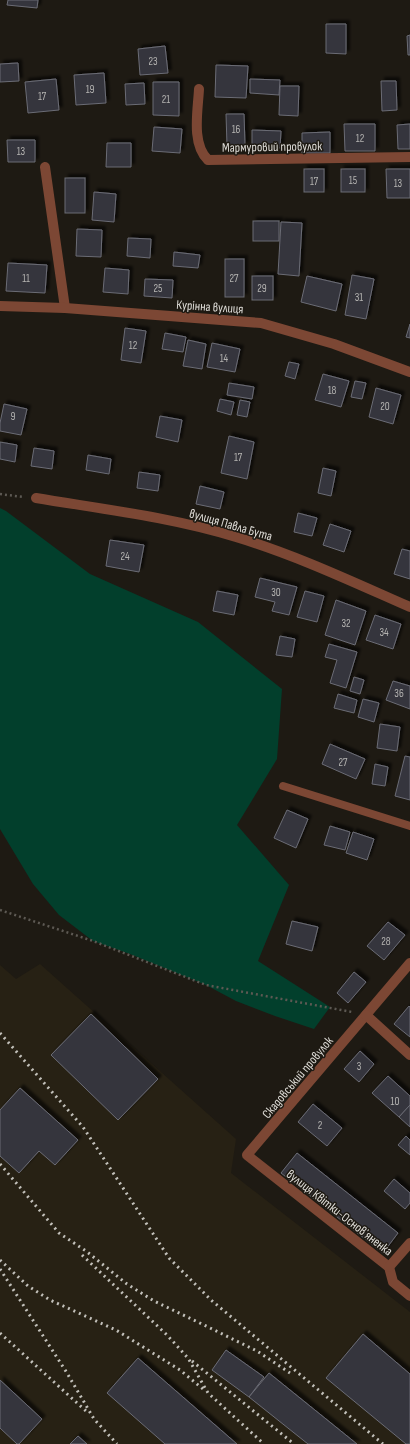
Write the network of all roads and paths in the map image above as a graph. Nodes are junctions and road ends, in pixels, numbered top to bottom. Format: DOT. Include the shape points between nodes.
graph roads {
  1 [pos="199,89"];
  2 [pos="410,157"];
  3 [pos="45,167"];
  4 [pos="0,306"];
  5 [pos="64,308"];
  6 [pos="410,372"];
  7 [pos="0,494"];
  8 [pos="36,498"];
  9 [pos="410,607"];
  10 [pos="283,786"];
  11 [pos="410,826"];
  12 [pos="0,910"];
  13 [pos="410,963"];
  14 [pos="366,1015"];
  15 [pos="410,1055"];
  16 [pos="247,1155"];
  17 [pos="410,1243"];
  18 [pos="389,1267"];
  19 [pos="410,1296"];
  1 -- 2 [label="street, Мармуровий провулок" via="197,139 202,154 208,160"];
  3 -- 5 [label="street"];
  4 -- 5 [label="street, Курінна вулиця"];
  5 -- 6 [label="street, Курінна вулиця" via="261,323 334,344"];
  7 -- 8 [label="path"];
  8 -- 9 [label="street, вулиця Павла Бута" via="160,518 235,536 308,562"];
  10 -- 11 [label="lane"];
  12 -- 14 [label="path" via="93,941 206,985"];
  13 -- 14 [label="street, Скадовський провулок"];
  14 -- 15 [label="street"];
  14 -- 16 [label="street, Скадовський провулок"];
  16 -- 18 [label="street, вулиця Квітки-Основʼяненка"];
  17 -- 18 [label="street"];
  18 -- 19 [label="street, вулиця Квітки-Основʼяненка" via="393,1282"];
}
